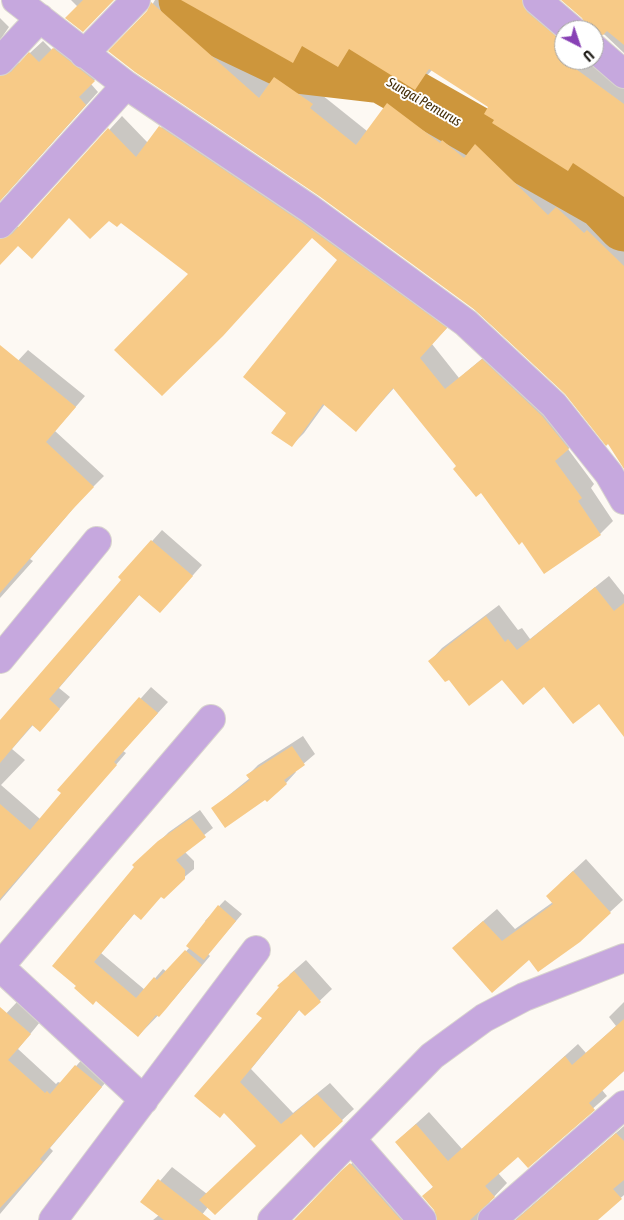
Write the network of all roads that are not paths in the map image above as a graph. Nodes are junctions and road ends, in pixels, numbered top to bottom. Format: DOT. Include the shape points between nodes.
graph roads {
  1 [pos="16,0"];
  2 [pos="136,0"];
  3 [pos="537,0"];
  4 [pos="40,18"];
  5 [pos="560,20"];
  6 [pos="84,54"];
  7 [pos="604,57"];
  8 [pos="0,61"];
  9 [pos="624,74"];
  10 [pos="126,86"];
  11 [pos="0,224"];
  12 [pos="624,500"];
  13 [pos="97,541"];
  14 [pos="0,659"];
  15 [pos="212,719"];
  16 [pos="256,950"];
  17 [pos="624,958"];
  18 [pos="0,967"];
  19 [pos="144,1100"];
  20 [pos="624,1105"];
  21 [pos="352,1140"];
  22 [pos="53,1220"];
  23 [pos="272,1220"];
  24 [pos="422,1220"];
  25 [pos="492,1220"];
  1 -- 4 [label="street"];
  2 -- 6 [label="street"];
  3 -- 5 [label="street"];
  4 -- 6 [label="street"];
  4 -- 8 [label="street"];
  6 -- 10 [label="street"];
  7 -- 9 [label="street"];
  10 -- 11 [label="street"];
  10 -- 12 [label="street" via="310,209 466,324 554,405 609,474"];
  13 -- 14 [label="street"];
  15 -- 18 [label="street"];
  16 -- 19 [label="street"];
  17 -- 21 [label="street" via="524,997 484,1018 432,1056"];
  18 -- 19 [label="street"];
  19 -- 22 [label="street"];
  20 -- 25 [label="street"];
  21 -- 23 [label="street"];
  21 -- 24 [label="street"];
}
